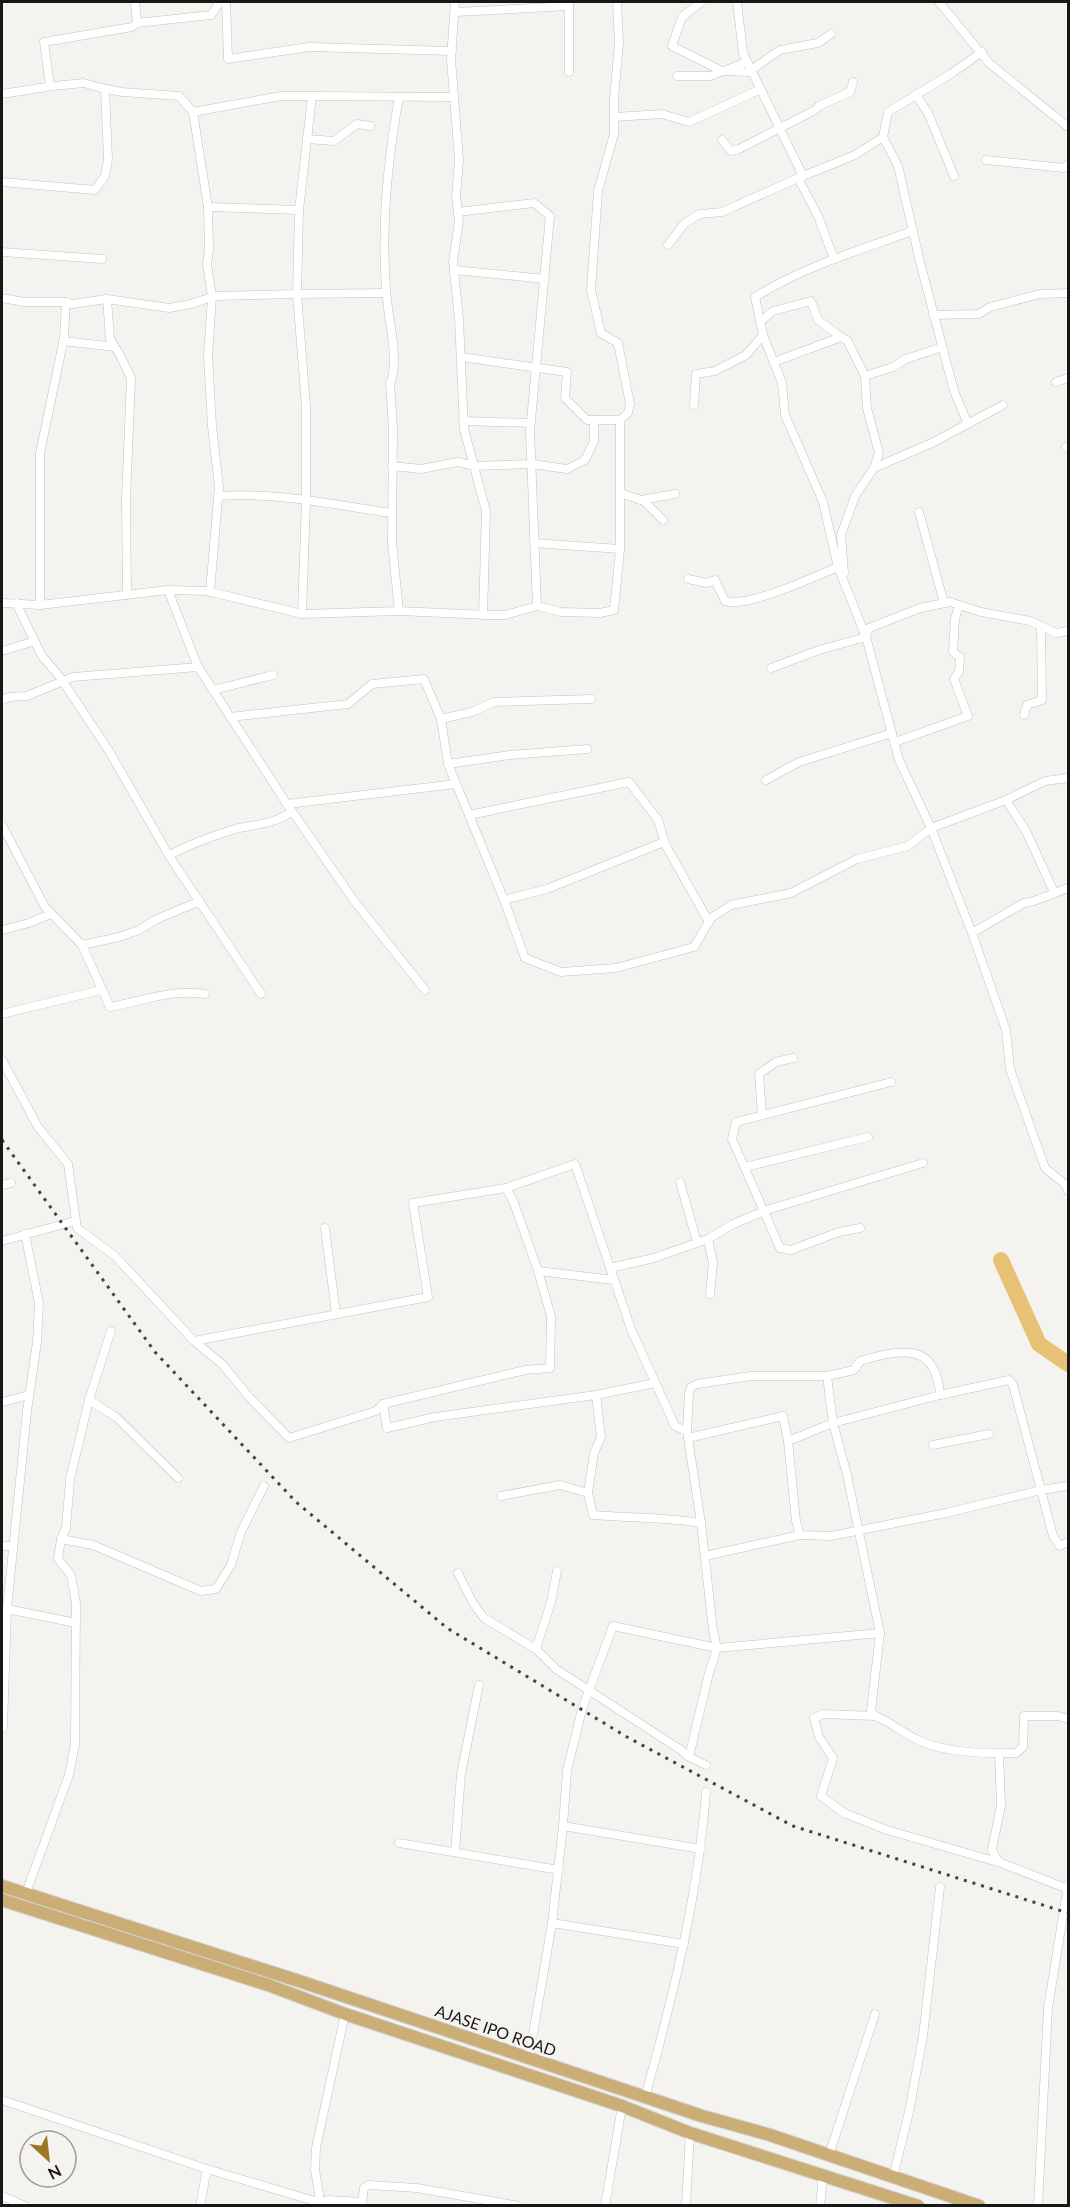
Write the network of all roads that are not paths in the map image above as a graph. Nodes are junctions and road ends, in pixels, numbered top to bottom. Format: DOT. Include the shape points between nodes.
graph roads {
  1 [pos="135,2"];
  2 [pos="220,2"];
  3 [pos="226,2"];
  4 [pos="455,2"];
  5 [pos="617,2"];
  6 [pos="701,2"];
  7 [pos="737,2"];
  8 [pos="939,2"];
  9 [pos="569,4"];
  10 [pos="456,12"];
  11 [pos="137,23"];
  12 [pos="831,34"];
  13 [pos="452,51"];
  14 [pos="982,52"];
  15 [pos="747,62"];
  16 [pos="722,71"];
  17 [pos="752,71"];
  18 [pos="569,72"];
  19 [pos="677,76"];
  20 [pos="853,82"];
  21 [pos="50,86"];
  22 [pos="105,89"];
  23 [pos="761,89"];
  24 [pos="2,94"];
  25 [pos="916,95"];
  26 [pos="312,96"];
  27 [pos="399,97"];
  28 [pos="454,97"];
  29 [pos="193,112"];
  30 [pos="614,117"];
  31 [pos="370,126"];
  32 [pos="1068,127"];
  33 [pos="780,129"];
  34 [pos="883,136"];
  35 [pos="307,139"];
  36 [pos="722,140"];
  37 [pos="986,160"];
  38 [pos="1068,165"];
  39 [pos="954,176"];
  40 [pos="800,177"];
  41 [pos="2,182"];
  42 [pos="208,207"];
  43 [pos="299,210"];
  44 [pos="458,212"];
  45 [pos="912,231"];
  46 [pos="668,244"];
  47 [pos="2,252"];
  48 [pos="102,259"];
  49 [pos="834,259"];
  50 [pos="454,270"];
  51 [pos="545,279"];
  52 [pos="386,293"];
  53 [pos="1068,293"];
  54 [pos="297,294"];
  55 [pos="212,297"];
  56 [pos="2,298"];
  57 [pos="107,299"];
  58 [pos="66,302"];
  59 [pos="933,315"];
  60 [pos="760,322"];
  61 [pos="762,335"];
  62 [pos="841,337"];
  63 [pos="63,342"];
  64 [pos="116,347"];
  65 [pos="942,347"];
  66 [pos="461,357"];
  67 [pos="774,362"];
  68 [pos="537,368"];
  69 [pos="865,376"];
  70 [pos="1068,378"];
  71 [pos="1056,382"];
  72 [pos="694,405"];
  73 [pos="1003,405"];
  74 [pos="594,420"];
  75 [pos="620,420"];
  76 [pos="464,421"];
  77 [pos="531,423"];
  78 [pos="968,424"];
  79 [pos="531,464"];
  80 [pos="392,466"];
  81 [pos="475,466"];
  82 [pos="874,468"];
  83 [pos="620,492"];
  84 [pos="675,494"];
  85 [pos="218,496"];
  86 [pos="641,500"];
  87 [pos="306,501"];
  88 [pos="919,512"];
  89 [pos="391,513"];
  90 [pos="663,520"];
  91 [pos="534,543"];
  92 [pos="620,549"];
  93 [pos="838,567"];
  94 [pos="688,579"];
  95 [pos="844,582"];
  96 [pos="168,590"];
  97 [pos="210,592"];
  98 [pos="127,595"];
  99 [pos="2,603"];
  100 [pos="16,603"];
  101 [pos="944,603"];
  102 [pos="40,604"];
  103 [pos="959,605"];
  104 [pos="537,606"];
  105 [pos="399,611"];
  106 [pos="302,614"];
  107 [pos="483,615"];
  108 [pos="1041,626"];
  109 [pos="1068,631"];
  110 [pos="866,637"];
  111 [pos="35,641"];
  112 [pos="2,651"];
  113 [pos="198,667"];
  114 [pos="771,668"];
  115 [pos="273,675"];
  116 [pos="63,682"];
  117 [pos="213,690"];
  118 [pos="591,699"];
  119 [pos="2,700"];
  120 [pos="1024,715"];
  121 [pos="230,717"];
  122 [pos="441,719"];
  123 [pos="892,733"];
  124 [pos="895,742"];
  125 [pos="587,749"];
  126 [pos="448,764"];
  127 [pos="1068,778"];
  128 [pos="766,780"];
  129 [pos="456,784"];
  130 [pos="1006,800"];
  131 [pos="289,808"];
  132 [pos="469,815"];
  133 [pos="2,825"];
  134 [pos="930,828"];
  135 [pos="664,842"];
  136 [pos="170,855"];
  137 [pos="1068,888"];
  138 [pos="1054,892"];
  139 [pos="504,900"];
  140 [pos="200,902"];
  141 [pos="51,914"];
  142 [pos="709,922"];
  143 [pos="2,930"];
  144 [pos="972,933"];
  145 [pos="82,945"];
  146 [pos="101,990"];
  147 [pos="425,990"];
  148 [pos="205,994"];
  149 [pos="261,994"];
  150 [pos="2,1014"];
  151 [pos="793,1058"];
  152 [pos="2,1060"];
  153 [pos="891,1082"];
  154 [pos="762,1115"];
  155 [pos="868,1137"];
  156 [pos="923,1163"];
  157 [pos="745,1167"];
  158 [pos="680,1182"];
  159 [pos="11,1183"];
  160 [pos="2,1185"];
  161 [pos="506,1188"];
  162 [pos="1068,1191"];
  163 [pos="764,1211"];
  164 [pos="75,1221"];
  165 [pos="325,1228"];
  166 [pos="860,1228"];
  167 [pos="25,1234"];
  168 [pos="708,1239"];
  169 [pos="2,1241"];
  170 [pos="697,1242"];
  171 [pos="610,1268"];
  172 [pos="538,1271"];
  173 [pos="614,1280"];
  174 [pos="710,1294"];
  175 [pos="336,1314"];
  176 [pos="111,1331"];
  177 [pos="194,1341"];
  178 [pos="827,1376"];
  179 [pos="655,1383"];
  180 [pos="29,1395"];
  181 [pos="596,1395"];
  182 [pos="939,1395"];
  183 [pos="89,1400"];
  184 [pos="2,1402"];
  185 [pos="383,1404"];
  186 [pos="833,1423"];
  187 [pos="688,1434"];
  188 [pos="989,1434"];
  189 [pos="788,1442"];
  190 [pos="933,1445"];
  191 [pos="178,1478"];
  192 [pos="264,1486"];
  193 [pos="1068,1486"];
  194 [pos="1041,1490"];
  195 [pos="588,1492"];
  196 [pos="501,1496"];
  197 [pos="701,1523"];
  198 [pos="859,1530"];
  199 [pos="800,1535"];
  200 [pos="61,1539"];
  201 [pos="1068,1542"];
  202 [pos="2,1546"];
  203 [pos="13,1546"];
  204 [pos="705,1556"];
  205 [pos="557,1571"];
  206 [pos="459,1573"];
  207 [pos="7,1609"];
  208 [pos="76,1623"];
  209 [pos="880,1633"];
  210 [pos="717,1648"];
  211 [pos="536,1649"];
  212 [pos="479,1685"];
  213 [pos="589,1690"];
  214 [pos="875,1716"];
  215 [pos="1068,1719"];
  216 [pos="3,1727"];
  217 [pos="999,1753"];
  218 [pos="689,1757"];
  219 [pos="706,1765"];
  220 [pos="706,1792"];
  221 [pos="563,1826"];
  222 [pos="399,1843"];
  223 [pos="701,1849"];
  224 [pos="455,1852"];
  225 [pos="1001,1863"];
  226 [pos="559,1870"];
  227 [pos="2,1886"];
  228 [pos="940,1887"];
  229 [pos="1068,1887"];
  230 [pos="26,1893"];
  231 [pos="2,1900"];
  232 [pos="552,1923"];
  233 [pos="684,1944"];
  234 [pos="345,2014"];
  235 [pos="875,2014"];
  236 [pos="529,2058"];
  237 [pos="645,2097"];
  238 [pos="2,2100"];
  239 [pos="622,2106"];
  240 [pos="741,2127"];
  241 [pos="690,2133"];
  242 [pos="734,2146"];
  243 [pos="829,2155"];
  244 [pos="207,2169"];
  245 [pos="823,2174"];
  246 [pos="893,2177"];
  247 [pos="2,2196"];
  248 [pos="321,2204"];
  249 [pos="26,2205"];
  250 [pos="200,2205"];
  251 [pos="519,2205"];
  252 [pos="605,2205"];
  253 [pos="686,2205"];
  254 [pos="820,2205"];
  255 [pos="918,2205"];
  256 [pos="979,2205"];
  257 [pos="1038,2205"];
  1 -- 11 [label="street"];
  2 -- 11 [label="street" via="211,15"];
  3 -- 13 [label="street" via="228,59 309,47"];
  4 -- 10 [label="street"];
  5 -- 30 [label="street" via="619,42"];
  6 -- 16 [label="street" via="682,17 672,46"];
  7 -- 15 [label="street"];
  8 -- 14 [label="street"];
  9 -- 10 [label="street"];
  9 -- 18 [label="street"];
  10 -- 13 [label="street"];
  11 -- 21 [label="street" via="44,42"];
  12 -- 17 [label="street" via="818,43 780,50"];
  13 -- 28 [label="street"];
  14 -- 25 [label="street"];
  14 -- 32 [label="street" via="989,63"];
  15 -- 16 [label="street"];
  15 -- 17 [label="street"];
  16 -- 17 [label="street"];
  16 -- 19 [label="street" via="710,76"];
  17 -- 23 [label="street"];
  20 -- 33 [label="street" via="850,92"];
  21 -- 22 [label="street" via="84,83"];
  21 -- 24 [label="street"];
  22 -- 29 [label="street" via="179,96"];
  22 -- 41 [label="street" via="108,159 105,176 95,190"];
  23 -- 30 [label="street" via="689,122 662,114"];
  23 -- 33 [label="street"];
  25 -- 34 [label="street" via="888,112"];
  25 -- 39 [label="street" via="928,112"];
  26 -- 27 [label="street"];
  26 -- 29 [label="street" via="281,96"];
  26 -- 35 [label="street"];
  27 -- 28 [label="street"];
  27 -- 52 [label="street" via="386,188"];
  28 -- 44 [label="street"];
  29 -- 42 [label="street"];
  30 -- 75 [label="street" via="614,134 598,191 591,290 601,333 618,343 630,404 628,413"];
  31 -- 35 [label="street" via="357,124 334,141"];
  33 -- 36 [label="street" via="731,151"];
  33 -- 40 [label="street"];
  34 -- 40 [label="street" via="855,155"];
  34 -- 45 [label="street" via="898,166"];
  35 -- 43 [label="street"];
  37 -- 38 [label="street" via="1064,168"];
  40 -- 46 [label="street" via="722,212 700,214 684,224"];
  40 -- 49 [label="street"];
  42 -- 43 [label="street"];
  42 -- 55 [label="street" via="207,264"];
  43 -- 54 [label="street"];
  44 -- 50 [label="street"];
  44 -- 51 [label="street" via="534,203 550,216"];
  45 -- 49 [label="street"];
  45 -- 59 [label="street"];
  47 -- 48 [label="street"];
  49 -- 60 [label="street" via="785,278 755,297"];
  50 -- 51 [label="street"];
  50 -- 66 [label="street"];
  51 -- 68 [label="street"];
  52 -- 54 [label="street"];
  52 -- 80 [label="street" via="393,340"];
  53 -- 59 [label="street" via="1040,294 990,307 979,314"];
  54 -- 55 [label="street"];
  54 -- 87 [label="street" via="306,406"];
  55 -- 57 [label="street" via="169,308"];
  55 -- 85 [label="street" via="208,355"];
  56 -- 58 [label="street"];
  57 -- 58 [label="street"];
  57 -- 64 [label="street" via="110,339"];
  58 -- 63 [label="street"];
  59 -- 65 [label="street"];
  60 -- 61 [label="street"];
  60 -- 62 [label="street" via="773,311 811,301 818,320"];
  61 -- 67 [label="street"];
  61 -- 72 [label="street" via="746,355 715,371 696,374"];
  62 -- 67 [label="street"];
  62 -- 69 [label="street" via="847,340"];
  63 -- 64 [label="street"];
  63 -- 102 [label="street" via="40,453"];
  64 -- 98 [label="street" via="131,378"];
  65 -- 69 [label="street"];
  65 -- 78 [label="street"];
  66 -- 68 [label="street"];
  66 -- 76 [label="street"];
  67 -- 93 [label="street" via="782,383 785,415 823,502"];
  68 -- 74 [label="street" via="567,372 565,398 587,420"];
  68 -- 77 [label="street"];
  69 -- 82 [label="street" via="867,408 879,453"];
  70 -- 71 [label="street"];
  73 -- 78 [label="street"];
  74 -- 75 [label="street"];
  74 -- 79 [label="street" via="594,441 585,460 567,469"];
  75 -- 83 [label="street"];
  76 -- 77 [label="street"];
  76 -- 81 [label="street"];
  77 -- 79 [label="street"];
  78 -- 82 [label="street"];
  79 -- 81 [label="street"];
  79 -- 91 [label="street"];
  80 -- 81 [label="street" via="421,469 458,462"];
  80 -- 89 [label="street"];
  81 -- 107 [label="street" via="486,511"];
  82 -- 95 [label="street" via="855,496 841,535"];
  83 -- 86 [label="street"];
  83 -- 92 [label="street"];
  84 -- 86 [label="street"];
  85 -- 87 [label="street"];
  85 -- 97 [label="street"];
  86 -- 90 [label="street"];
  87 -- 89 [label="street"];
  87 -- 106 [label="street"];
  88 -- 101 [label="street"];
  89 -- 105 [label="street"];
  91 -- 92 [label="street"];
  91 -- 104 [label="street"];
  92 -- 104 [label="street" via="614,610 561,612"];
  93 -- 94 [label="street" via="770,594 732,604 725,601 715,580 706,583"];
  93 -- 95 [label="street"];
  95 -- 110 [label="street"];
  96 -- 97 [label="street"];
  96 -- 98 [label="street"];
  96 -- 113 [label="street"];
  97 -- 106 [label="street"];
  98 -- 102 [label="street"];
  99 -- 100 [label="street"];
  100 -- 102 [label="street"];
  100 -- 111 [label="street"];
  101 -- 103 [label="street"];
  101 -- 110 [label="street" via="869,628"];
  103 -- 108 [label="street"];
  103 -- 124 [label="street" via="953,652 960,657 959,672 954,679 968,716"];
  104 -- 107 [label="street" via="505,615"];
  105 -- 106 [label="street"];
  105 -- 107 [label="street"];
  108 -- 109 [label="street" via="1056,633"];
  108 -- 120 [label="street" via="1042,700 1027,705"];
  110 -- 114 [label="street"];
  110 -- 123 [label="street"];
  111 -- 112 [label="street"];
  111 -- 116 [label="street"];
  113 -- 116 [label="street" via="73,677"];
  113 -- 117 [label="street"];
  115 -- 117 [label="street"];
  116 -- 119 [label="street" via="27,696"];
  116 -- 136 [label="street"];
  117 -- 121 [label="street"];
  118 -- 122 [label="street" via="494,702"];
  121 -- 122 [label="street" via="348,704 372,684 424,679"];
  121 -- 131 [label="street"];
  122 -- 126 [label="street"];
  123 -- 124 [label="street"];
  123 -- 128 [label="street" via="799,762"];
  124 -- 134 [label="street" via="899,760"];
  125 -- 126 [label="street"];
  126 -- 129 [label="street"];
  127 -- 130 [label="street" via="1045,781"];
  129 -- 131 [label="street"];
  129 -- 132 [label="street"];
  130 -- 134 [label="street"];
  130 -- 138 [label="street" via="1026,831"];
  131 -- 136 [label="street" via="282,818 236,829"];
  131 -- 147 [label="street" via="355,902"];
  132 -- 135 [label="street" via="629,782 658,820"];
  132 -- 139 [label="street"];
  133 -- 141 [label="street"];
  134 -- 142 [label="street" via="908,846 857,859 791,893 731,905"];
  134 -- 144 [label="street"];
  135 -- 139 [label="street" via="547,889"];
  135 -- 142 [label="street"];
  136 -- 140 [label="street"];
  137 -- 138 [label="street"];
  138 -- 144 [label="street" via="1024,903"];
  139 -- 142 [label="street" via="525,958 561,972 616,968 694,946"];
  140 -- 145 [label="street" via="139,930"];
  140 -- 149 [label="street"];
  141 -- 143 [label="street"];
  141 -- 145 [label="street"];
  144 -- 162 [label="street" via="1006,1030 1010,1069 1045,1168"];
  145 -- 146 [label="street"];
  146 -- 148 [label="street" via="110,1008 156,995"];
  146 -- 150 [label="street"];
  151 -- 154 [label="street" via="776,1062 759,1074"];
  152 -- 164 [label="street" via="38,1127 68,1164"];
  153 -- 154 [label="street"];
  154 -- 157 [label="street" via="736,1122 732,1139"];
  155 -- 157 [label="street"];
  156 -- 163 [label="street"];
  157 -- 163 [label="street"];
  158 -- 170 [label="street"];
  159 -- 160 [label="street"];
  161 -- 171 [label="street" via="575,1164"];
  161 -- 172 [label="street"];
  161 -- 175 [label="street" via="413,1203 428,1297"];
  163 -- 166 [label="street" via="780,1248 791,1250"];
  163 -- 168 [label="street"];
  164 -- 167 [label="street"];
  164 -- 177 [label="street" via="77,1228 115,1256"];
  165 -- 175 [label="street"];
  167 -- 169 [label="street"];
  167 -- 180 [label="street" via="39,1303"];
  168 -- 170 [label="street"];
  168 -- 174 [label="street" via="713,1263"];
  170 -- 171 [label="street" via="654,1258"];
  171 -- 173 [label="street"];
  172 -- 173 [label="street"];
  172 -- 185 [label="street" via="551,1316 550,1368 525,1370"];
  173 -- 179 [label="street"];
  175 -- 177 [label="street"];
  176 -- 183 [label="street"];
  177 -- 185 [label="street" via="222,1364 289,1438 376,1411"];
  178 -- 182 [label="street" via="854,1370 860,1361 888,1353 915,1352 931,1363 939,1381"];
  178 -- 186 [label="street"];
  178 -- 187 [label="street" via="751,1376 697,1384 689,1393"];
  179 -- 181 [label="street"];
  179 -- 187 [label="street" via="675,1426"];
  180 -- 184 [label="street"];
  180 -- 203 [label="street"];
  181 -- 185 [label="street" via="435,1417 387,1428"];
  181 -- 195 [label="street" via="602,1437 594,1453"];
  182 -- 186 [label="street"];
  182 -- 194 [label="street" via="1010,1380"];
  183 -- 191 [label="street" via="116,1417"];
  183 -- 200 [label="street" via="70,1479 66,1528"];
  186 -- 189 [label="street"];
  186 -- 198 [label="street"];
  187 -- 189 [label="street" via="783,1416"];
  187 -- 197 [label="street"];
  188 -- 190 [label="street"];
  189 -- 199 [label="street"];
  192 -- 200 [label="street" via="241,1532 231,1566 216,1589 201,1591 93,1545"];
  193 -- 194 [label="street"];
  194 -- 198 [label="street"];
  194 -- 201 [label="street" via="1053,1536 1060,1546"];
  195 -- 196 [label="street" via="560,1485"];
  195 -- 197 [label="street" via="593,1515"];
  197 -- 204 [label="street"];
  198 -- 199 [label="street" via="831,1536"];
  198 -- 209 [label="street"];
  199 -- 204 [label="street"];
  200 -- 208 [label="street" via="58,1559 71,1575"];
  202 -- 203 [label="street"];
  203 -- 207 [label="street"];
  204 -- 210 [label="street"];
  205 -- 211 [label="street"];
  206 -- 211 [label="street" via="484,1618"];
  207 -- 208 [label="street"];
  207 -- 216 [label="street"];
  208 -- 230 [label="street" via="75,1744 69,1774"];
  209 -- 210 [label="street"];
  209 -- 214 [label="street" via="872,1711"];
  210 -- 213 [label="street" via="613,1626"];
  210 -- 218 [label="street"];
  211 -- 213 [label="street" via="556,1669"];
  212 -- 224 [label="street" via="461,1774"];
  213 -- 218 [label="street"];
  213 -- 221 [label="street" via="567,1771"];
  214 -- 217 [label="street" via="933,1746"];
  214 -- 225 [label="street" via="823,1713 814,1718 819,1737 833,1758 821,1796 844,1813 887,1830"];
  215 -- 217 [label="street" via="1024,1716 1023,1747 1016,1754"];
  217 -- 225 [label="street" via="1001,1806 992,1849"];
  218 -- 219 [label="street"];
  220 -- 223 [label="street"];
  221 -- 223 [label="street"];
  221 -- 226 [label="street"];
  222 -- 224 [label="street"];
  223 -- 233 [label="street"];
  224 -- 226 [label="street"];
  225 -- 229 [label="street"];
  226 -- 232 [label="street"];
  227 -- 230 [label="highway, AJASE IPO ROAD"];
  228 -- 246 [label="street" via="922,2036"];
  229 -- 257 [label="street" via="1048,2008"];
  230 -- 236 [label="highway, AJASE IPO ROAD"];
  231 -- 234 [label="highway, AJASE IPO ROAD" via="268,1984"];
  232 -- 233 [label="street"];
  232 -- 236 [label="street"];
  233 -- 237 [label="street"];
  234 -- 239 [label="highway, AJASE IPO ROAD"];
  234 -- 248 [label="street" via="316,2148"];
  235 -- 243 [label="street"];
  236 -- 237 [label="highway, AJASE IPO ROAD"];
  237 -- 240 [label="highway, AJASE IPO ROAD"];
  238 -- 244 [label="street"];
  239 -- 241 [label="highway, AJASE IPO ROAD"];
  239 -- 252 [label="street"];
  240 -- 242 [label="highway"];
  240 -- 243 [label="highway, AJASE IPO ROAD"];
  241 -- 242 [label="highway, AJASE IPO ROAD"];
  241 -- 253 [label="street"];
  242 -- 245 [label="highway, AJASE IPO ROAD"];
  243 -- 246 [label="highway, AJASE IPO ROAD"];
  244 -- 248 [label="street"];
  244 -- 250 [label="street"];
  245 -- 254 [label="street"];
  245 -- 255 [label="highway, AJASE IPO ROAD"];
  246 -- 256 [label="highway, AJASE IPO ROAD"];
  247 -- 249 [label="street"];
  248 -- 251 [label="street" via="328,2200 362,2202 364,2188 369,2185 417,2188"];
}
